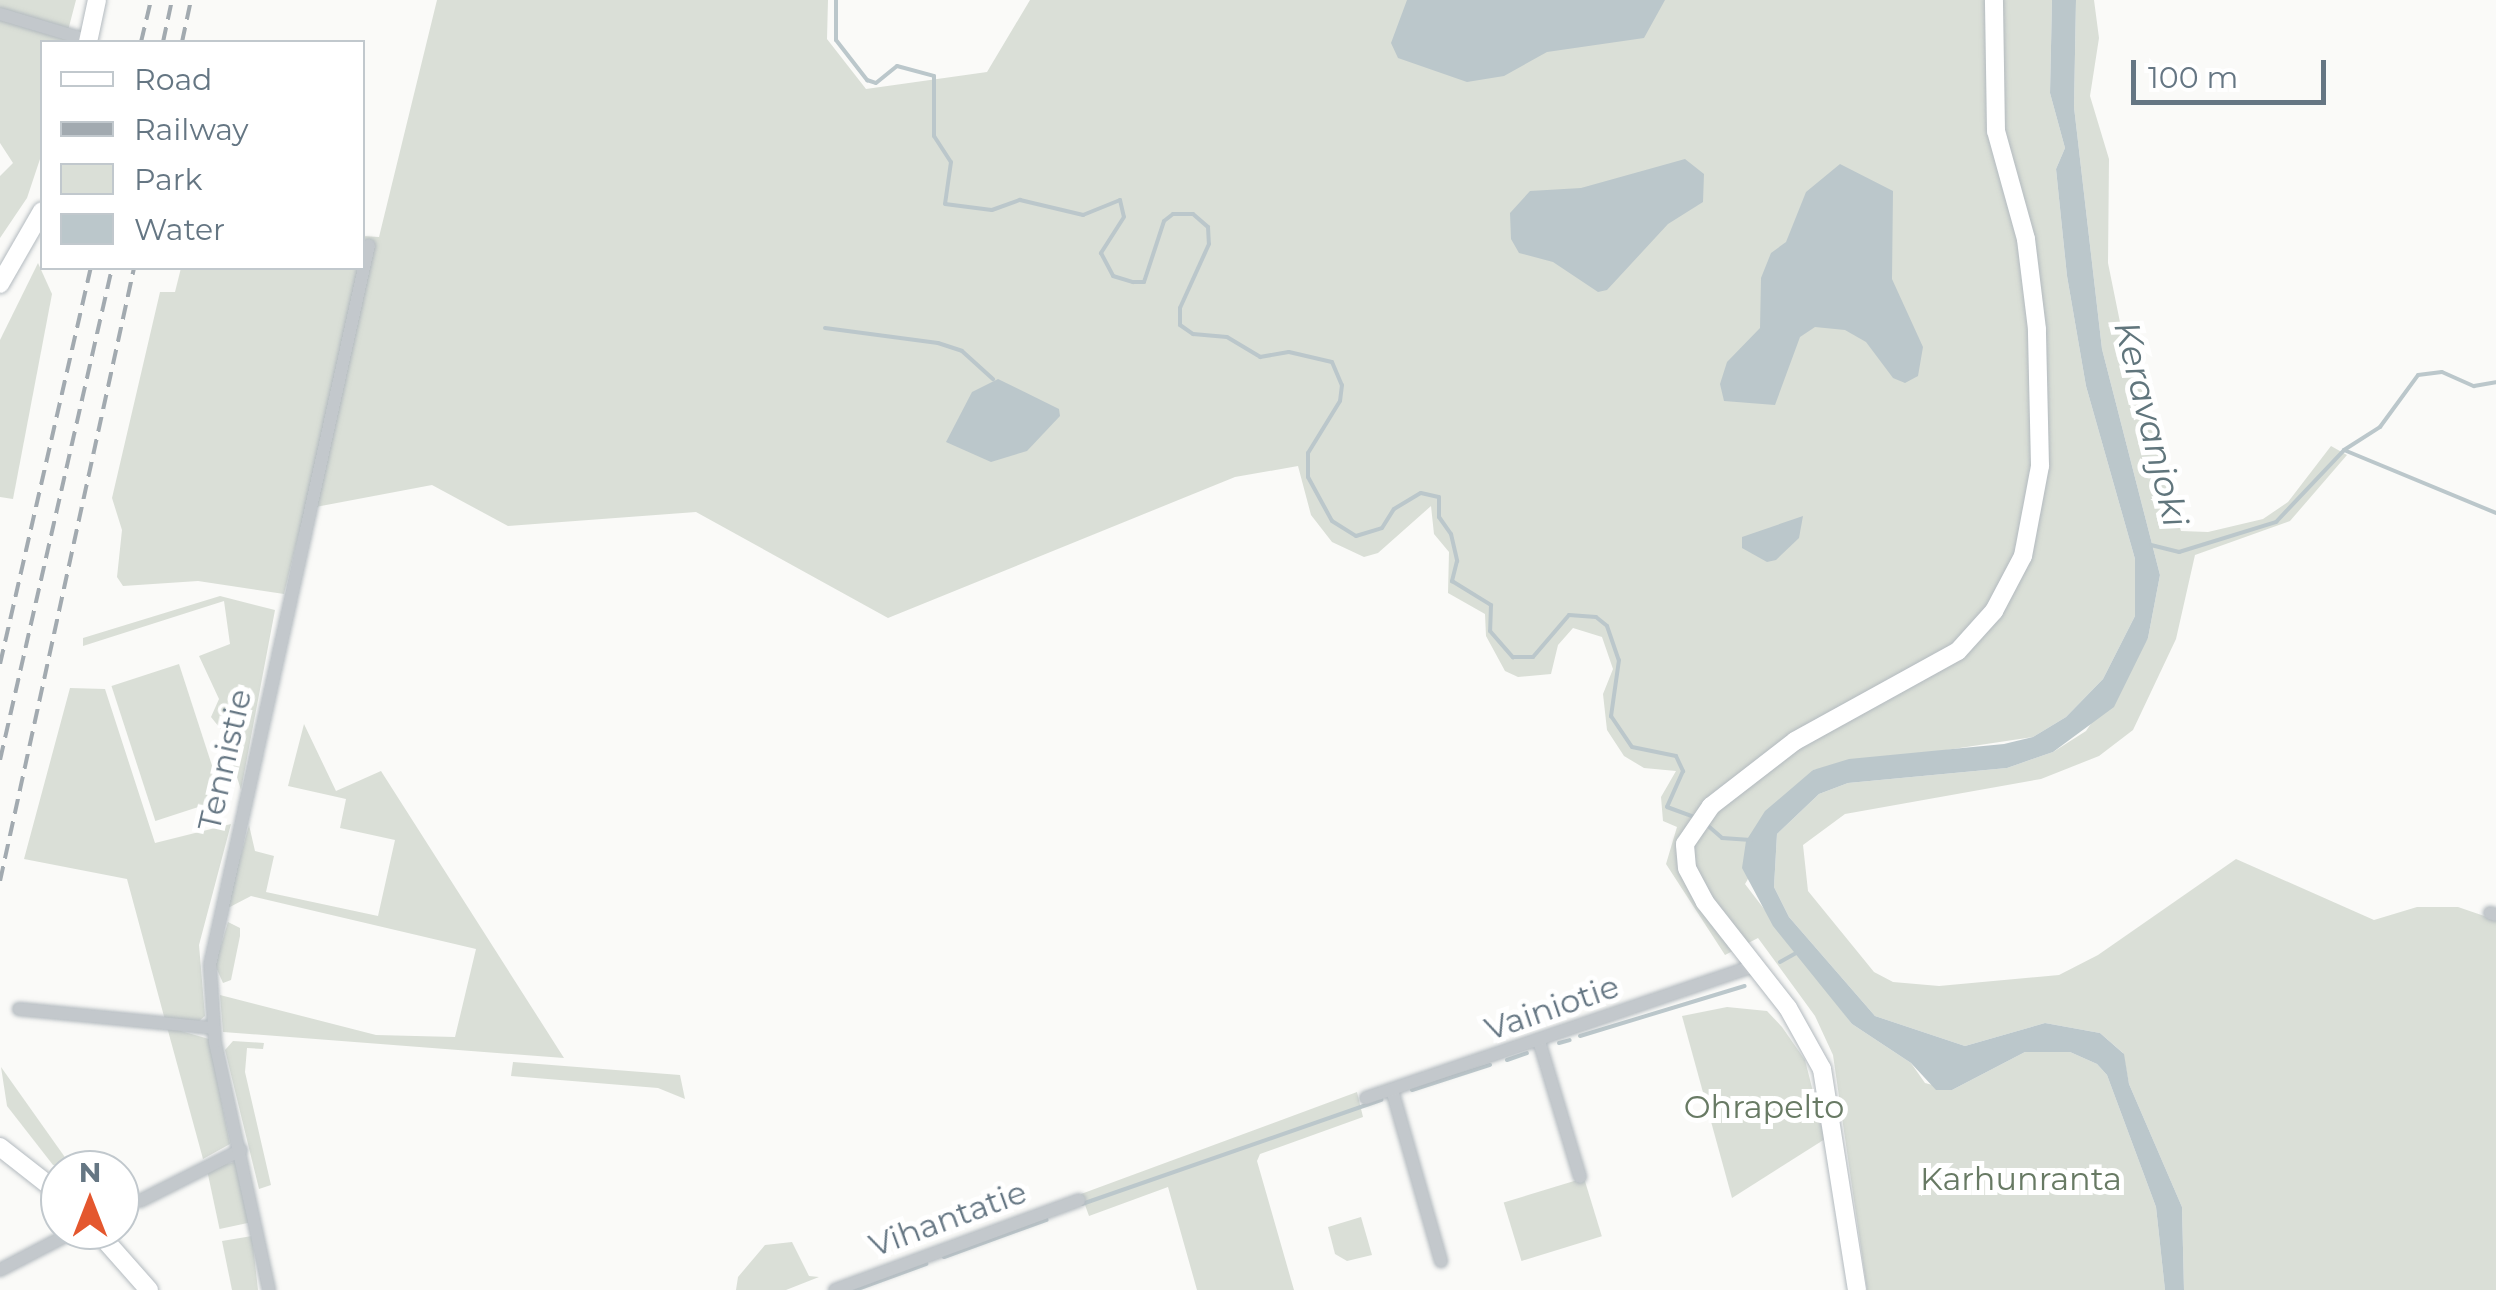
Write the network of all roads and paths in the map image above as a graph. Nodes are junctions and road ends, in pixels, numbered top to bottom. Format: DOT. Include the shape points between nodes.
graph roads {
  1 [pos="97,0"];
  2 [pos="1994,0"];
  3 [pos="0,14"];
  4 [pos="85,40"];
  5 [pos="88,40"];
  6 [pos="40,214"];
  7 [pos="369,245"];
  8 [pos="365,263"];
  9 [pos="363,270"];
  10 [pos="0,284"];
  11 [pos="1753,966"];
  12 [pos="19,1009"];
  13 [pos="213,1028"];
  14 [pos="1539,1042"];
  15 [pos="1392,1090"];
  16 [pos="1366,1098"];
  17 [pos="0,1147"];
  18 [pos="241,1150"];
  19 [pos="1580,1177"];
  20 [pos="40,1178"];
  21 [pos="1079,1200"];
  22 [pos="140,1201"];
  23 [pos="40,1249"];
  24 [pos="114,1250"];
  25 [pos="1440,1261"];
  26 [pos="0,1270"];
  27 [pos="150,1290"];
  28 [pos="269,1290"];
  29 [pos="835,1290"];
  30 [pos="1857,1290"];
  1 -- 5 [label="street"];
  2 -- 11 [label="street" via="1996,130 2026,239 2037,329 2040,466 2023,556 1994,611 1958,651 1795,740 1693,826 1684,854 1692,880"];
  3 -- 4 [label="street"];
  6 -- 10 [label="street"];
  7 -- 8 [label="street, Tennistie"];
  9 -- 13 [label="street, Tennistie" via="218,916 210,964"];
  11 -- 14 [label="street, Vainiotie"];
  11 -- 30 [label="street" via="1788,1008 1822,1069"];
  12 -- 13 [label="street"];
  13 -- 18 [label="street, Tennistie"];
  14 -- 15 [label="street, Vainiotie"];
  14 -- 19 [label="street"];
  15 -- 16 [label="street, Vainiotie"];
  15 -- 25 [label="street"];
  17 -- 20 [label="street"];
  18 -- 22 [label="street"];
  18 -- 28 [label="street, Tennistie"];
  21 -- 29 [label="street, Vihantatie"];
  23 -- 26 [label="street"];
  24 -- 27 [label="street"];
}
